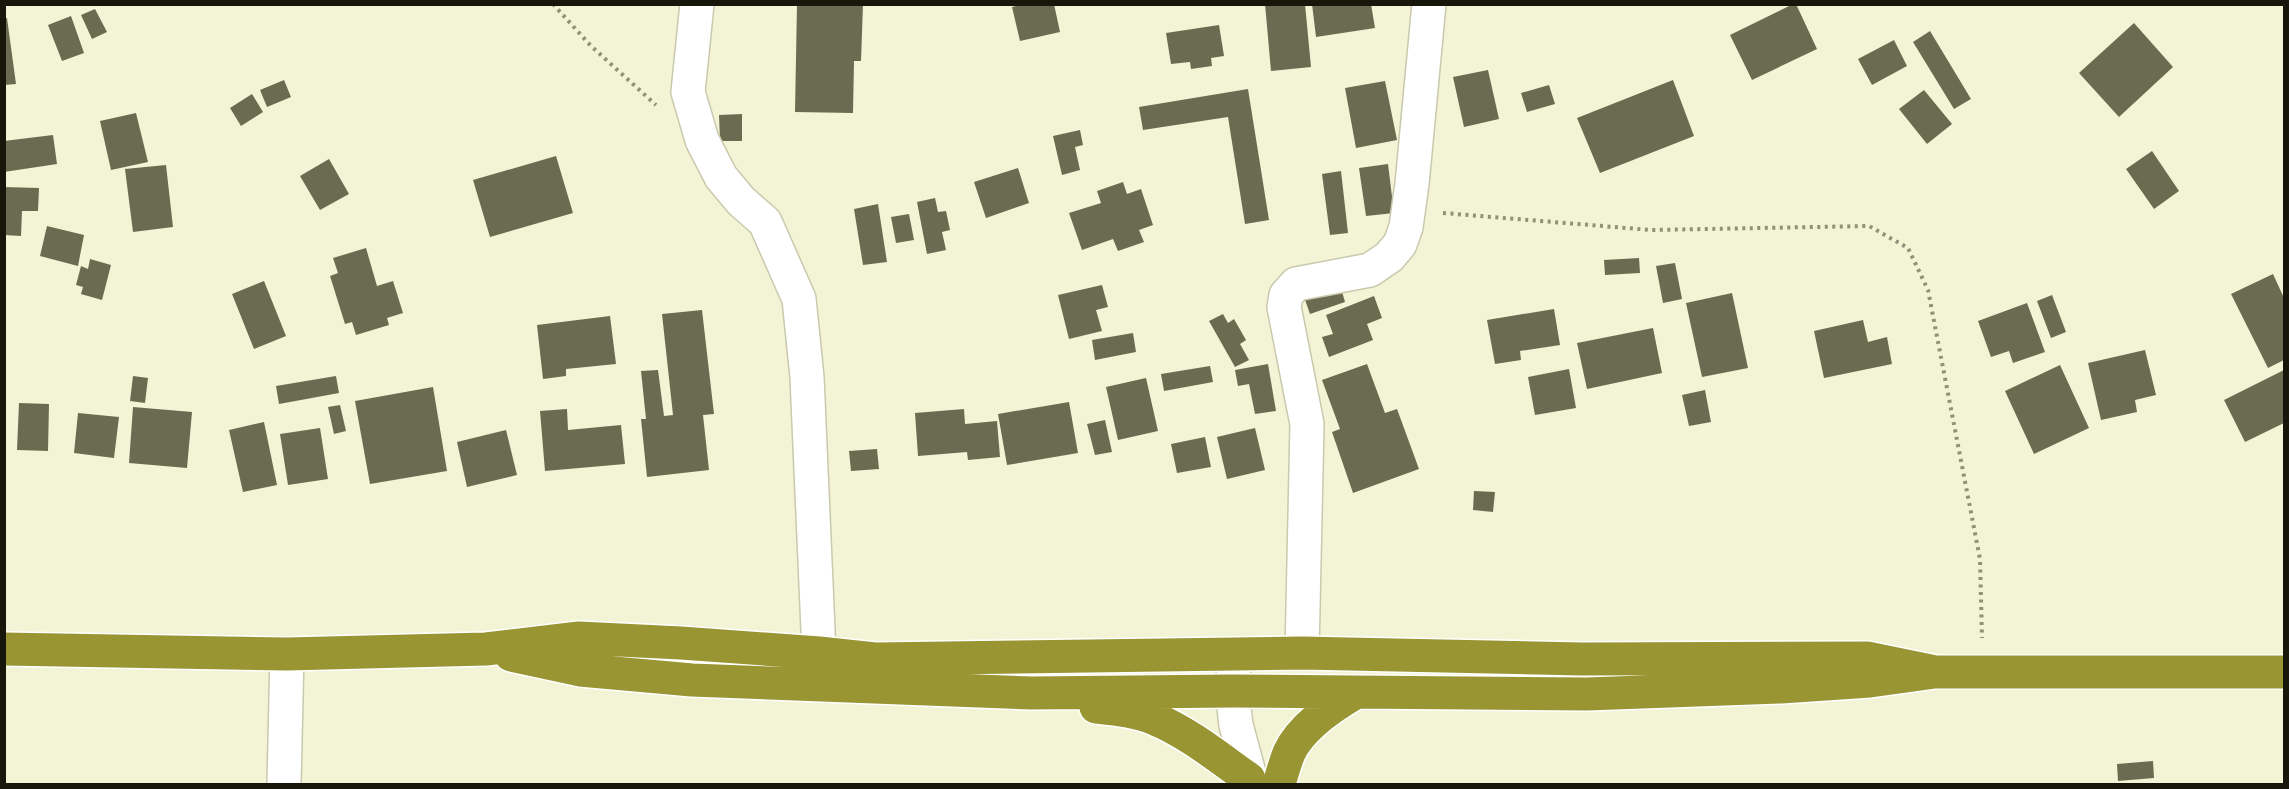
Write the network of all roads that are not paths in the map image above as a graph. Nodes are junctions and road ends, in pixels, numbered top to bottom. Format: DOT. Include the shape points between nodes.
graph roads {
  1 [pos="698,4"];
  2 [pos="1428,4"];
  3 [pos="4,649"];
  4 [pos="486,649"];
  5 [pos="819,653"];
  6 [pos="1302,653"];
  7 [pos="287,654"];
  8 [pos="1235,654"];
  9 [pos="1935,672"];
  10 [pos="2284,672"];
  11 [pos="1233,691"];
  12 [pos="1032,693"];
  13 [pos="1355,693"];
  14 [pos="1260,783"];
  15 [pos="284,784"];
  1 -- 5 [label="street" via="688,92 702,140 721,177 765,222 799,299 807,377"];
  2 -- 6 [label="street" via="1409,210 1400,244 1370,270 1296,284 1286,295 1284,308 1307,424"];
  3 -- 7 [label="highway"];
  4 -- 5 [label="highway" via="579,638"];
  4 -- 7 [label="highway"];
  4 -- 12 [label="highway" via="580,670 692,680"];
  5 -- 8 [label="highway" via="875,659"];
  6 -- 8 [label="highway"];
  6 -- 9 [label="highway" via="1582,659 1867,658"];
  7 -- 15 [label="street"];
  8 -- 11 [label="street"];
  9 -- 10 [label="highway"];
  9 -- 13 [label="highway" via="1781,687 1587,694"];
  11 -- 12 [label="highway"];
  11 -- 13 [label="highway"];
  11 -- 14 [label="street" via="1236,724"];
  12 -- 14 [label="highway" via="1155,719"];
  13 -- 14 [label="highway" via="1310,726"];
}
